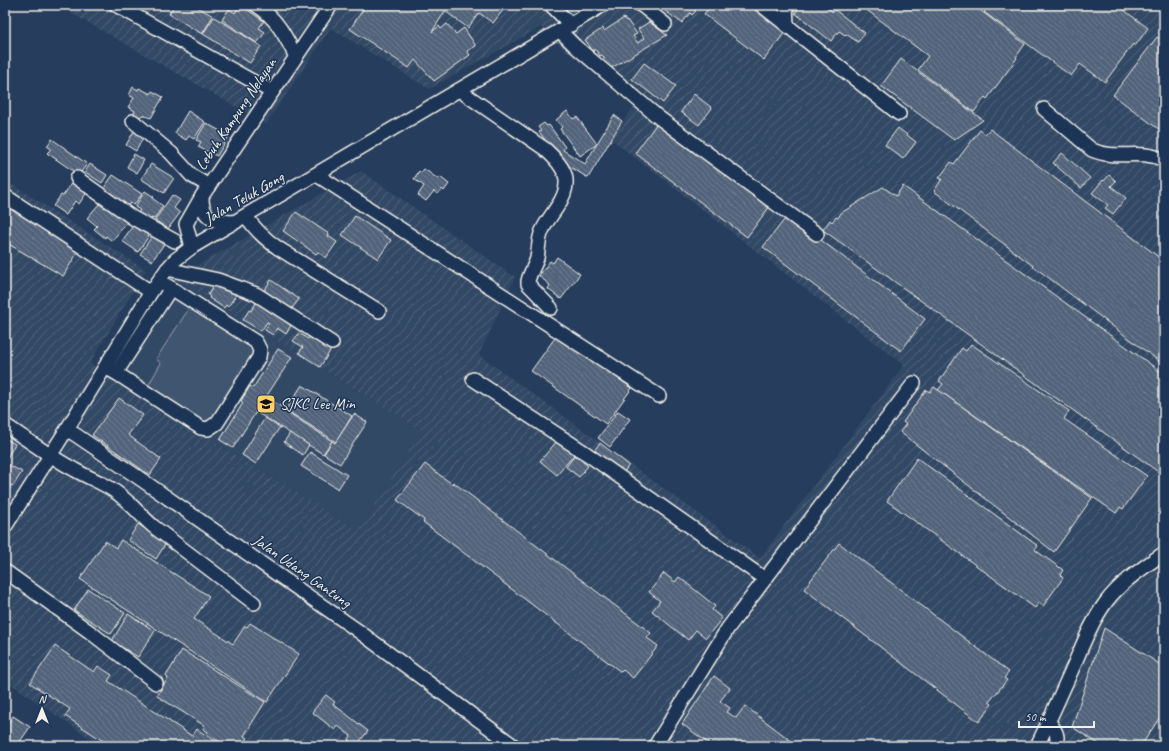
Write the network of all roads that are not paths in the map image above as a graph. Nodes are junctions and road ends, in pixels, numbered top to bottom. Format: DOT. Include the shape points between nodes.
graph roads {
  1 [pos="116,5"];
  2 [pos="256,5"];
  3 [pos="331,5"];
  4 [pos="551,5"];
  5 [pos="603,5"];
  6 [pos="641,5"];
  7 [pos="762,5"];
  8 [pos="786,5"];
  9 [pos="664,24"];
  10 [pos="787,25"];
  11 [pos="565,28"];
  12 [pos="296,57"];
  13 [pos="459,90"];
  14 [pos="272,92"];
  15 [pos="1044,109"];
  16 [pos="899,114"];
  17 [pos="133,121"];
  18 [pos="1164,160"];
  19 [pos="317,174"];
  20 [pos="77,178"];
  21 [pos="205,191"];
  22 [pos="5,196"];
  23 [pos="241,219"];
  24 [pos="186,224"];
  25 [pos="817,234"];
  26 [pos="175,241"];
  27 [pos="192,248"];
  28 [pos="162,276"];
  29 [pos="171,288"];
  30 [pos="150,292"];
  31 [pos="551,308"];
  32 [pos="379,311"];
  33 [pos="332,344"];
  34 [pos="110,370"];
  35 [pos="473,379"];
  36 [pos="914,383"];
  37 [pos="659,396"];
  38 [pos="5,425"];
  39 [pos="67,429"];
  40 [pos="49,455"];
  41 [pos="7,518"];
  42 [pos="1164,554"];
  43 [pos="5,571"];
  44 [pos="764,579"];
  45 [pos="254,603"];
  46 [pos="156,683"];
  47 [pos="1049,722"];
  48 [pos="514,746"];
  49 [pos="655,746"];
  50 [pos="1037,746"];
  51 [pos="1055,746"];
  1 -- 14 [label="street"];
  2 -- 12 [label="street" via="266,11 280,28"];
  3 -- 12 [label="street, Lebuh Kampung Nelayan"];
  4 -- 11 [label="street"];
  5 -- 11 [label="street, Jalan Teluk Gong"];
  6 -- 9 [label="street"];
  7 -- 10 [label="street"];
  8 -- 10 [label="street"];
  10 -- 16 [label="street"];
  11 -- 13 [label="street, Jalan Teluk Gong"];
  11 -- 25 [label="street" via="575,46 658,117"];
  12 -- 14 [label="street, Lebuh Kampung Nelayan"];
  13 -- 19 [label="street, Jalan Teluk Gong"];
  13 -- 31 [label="street" via="545,149 566,175 564,194 540,235 537,257 528,280 528,284"];
  14 -- 21 [label="street, Lebuh Kampung Nelayan"];
  15 -- 18 [label="street" via="1092,150 1109,155 1146,154"];
  17 -- 21 [label="street" via="171,153"];
  19 -- 23 [label="street, Jalan Teluk Gong"];
  19 -- 37 [label="street"];
  20 -- 26 [label="street" via="133,218"];
  21 -- 23 [label="street" via="203,208 208,216 217,221"];
  21 -- 24 [label="street, Lebuh Kampung Nelayan"];
  22 -- 30 [label="street"];
  23 -- 27 [label="street, Jalan Teluk Gong"];
  23 -- 32 [label="street" via="268,241"];
  24 -- 26 [label="street, Lebuh Kampung Nelayan"];
  24 -- 27 [label="street"];
  26 -- 28 [label="street, Lebuh Kampung Nelayan"];
  27 -- 28 [label="street, Jalan Teluk Gong" via="175,260"];
  28 -- 29 [label="street"];
  28 -- 30 [label="street, Jalan Teluk Gong"];
  28 -- 33 [label="street" via="218,280 256,294"];
  29 -- 34 [label="street"];
  29 -- 34 [label="street" via="256,342 259,347 259,357 221,419 212,428 203,429"];
  30 -- 34 [label="street, Jalan Teluk Gong"];
  34 -- 39 [label="street, Jalan Teluk Gong"];
  35 -- 44 [label="street" via="587,454"];
  36 -- 44 [label="street"];
  38 -- 40 [label="street"];
  39 -- 40 [label="street, Jalan Teluk Gong"];
  39 -- 48 [label="street, Jalan Udang Gantung" via="357,630"];
  40 -- 41 [label="street, Jalan Teluk Gong"];
  40 -- 45 [label="street" via="114,490 154,527"];
  42 -- 47 [label="street" via="1124,583 1106,602 1090,628"];
  43 -- 46 [label="street"];
  44 -- 49 [label="street" via="714,648"];
  47 -- 50 [label="street"];
  47 -- 51 [label="street" via="1058,736"];
}
